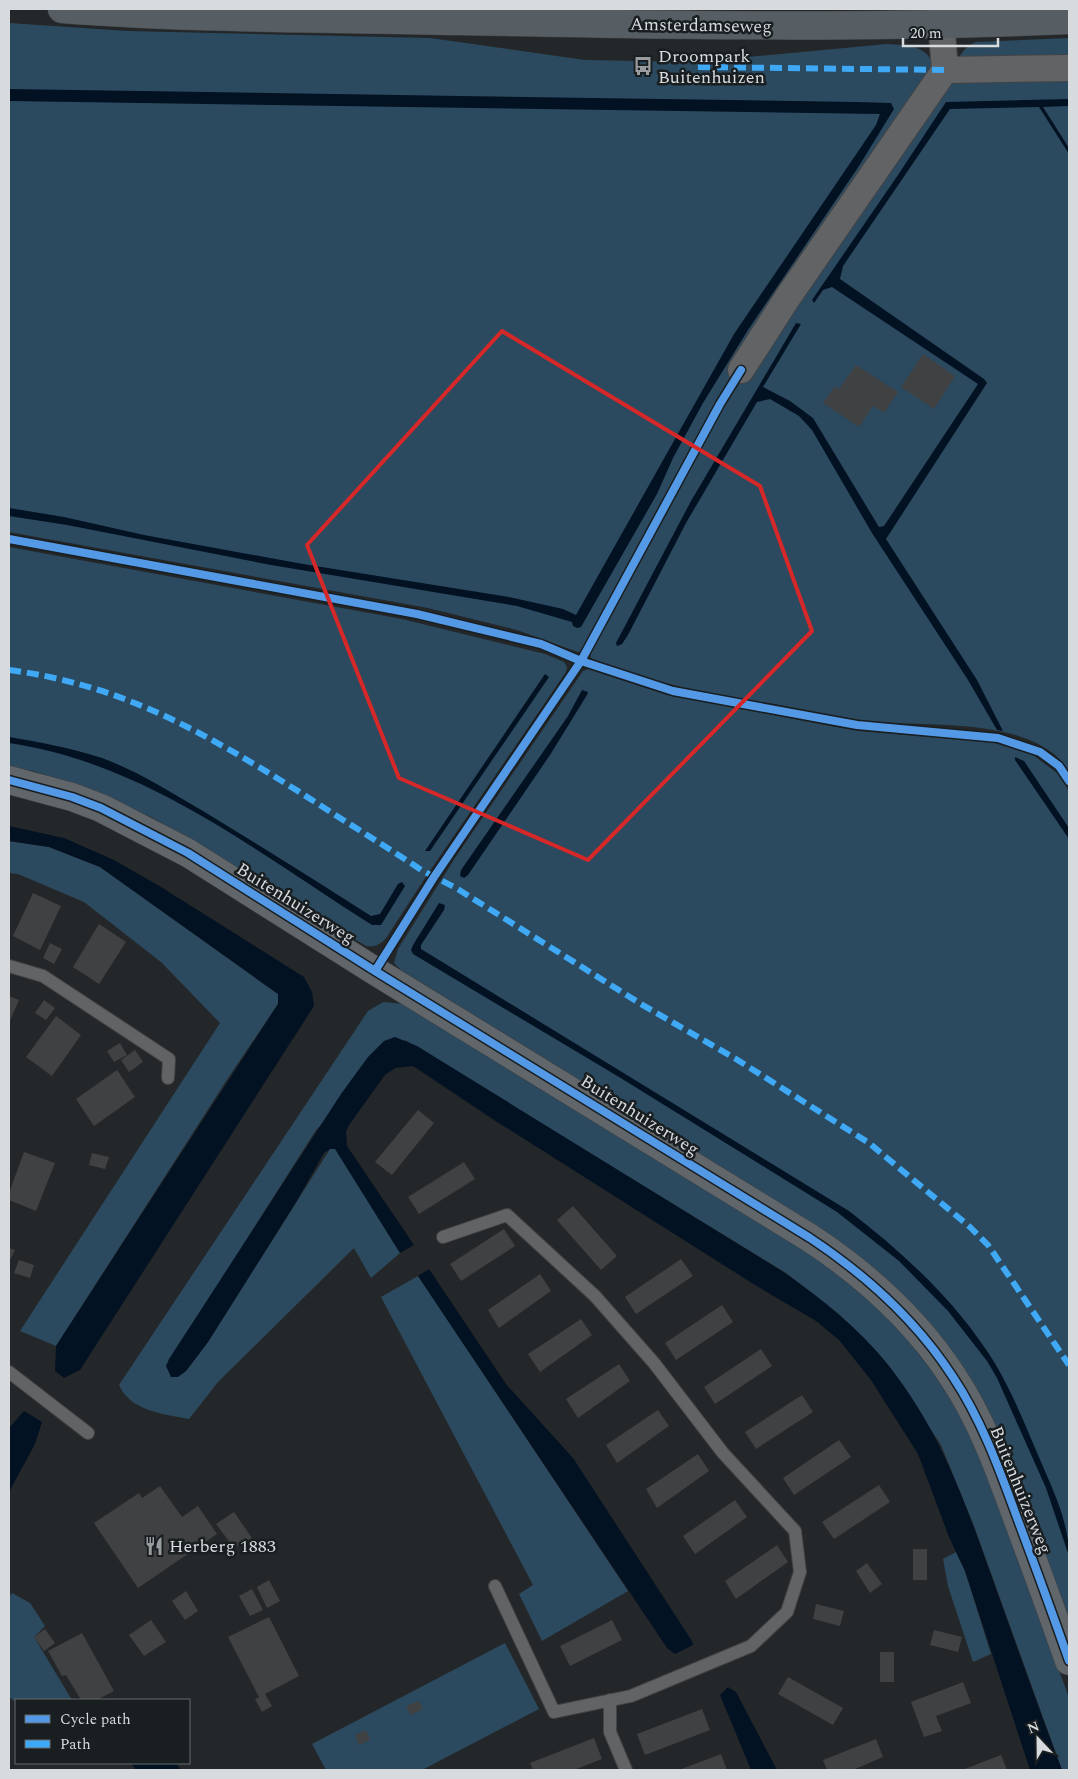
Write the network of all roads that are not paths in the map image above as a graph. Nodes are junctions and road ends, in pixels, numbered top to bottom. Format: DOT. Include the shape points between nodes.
graph roads {
  1 [pos="62,9"];
  2 [pos="941,17"];
  3 [pos="1069,20"];
  4 [pos="1069,68"];
  5 [pos="945,70"];
  6 [pos="741,370"];
  7 [pos="9,780"];
  8 [pos="9,966"];
  9 [pos="168,1078"];
  10 [pos="443,1237"];
  11 [pos="9,1371"];
  12 [pos="88,1434"];
  13 [pos="495,1586"];
  14 [pos="1069,1661"];
  15 [pos="610,1700"];
  16 [pos="626,1770"];
  1 -- 2 [label="main road, Amsterdamseweg" via="220,16 623,24"];
  2 -- 3 [label="main road, Amsterdamseweg"];
  2 -- 5 [label="street"];
  4 -- 5 [label="street"];
  5 -- 6 [label="street"];
  7 -- 14 [label="street, Buitenhuizerweg" via="65,794 101,808 188,853 810,1238 860,1275 909,1321 942,1360 964,1395 1004,1481"];
  8 -- 9 [label="lane" via="43,976 169,1059"];
  10 -- 15 [label="lane" via="507,1215 595,1296 654,1363 723,1453 795,1532 800,1572 787,1612 750,1646 631,1696"];
  11 -- 12 [label="lane"];
  13 -- 15 [label="lane" via="554,1712"];
  15 -- 16 [label="lane" via="610,1732"];
}
